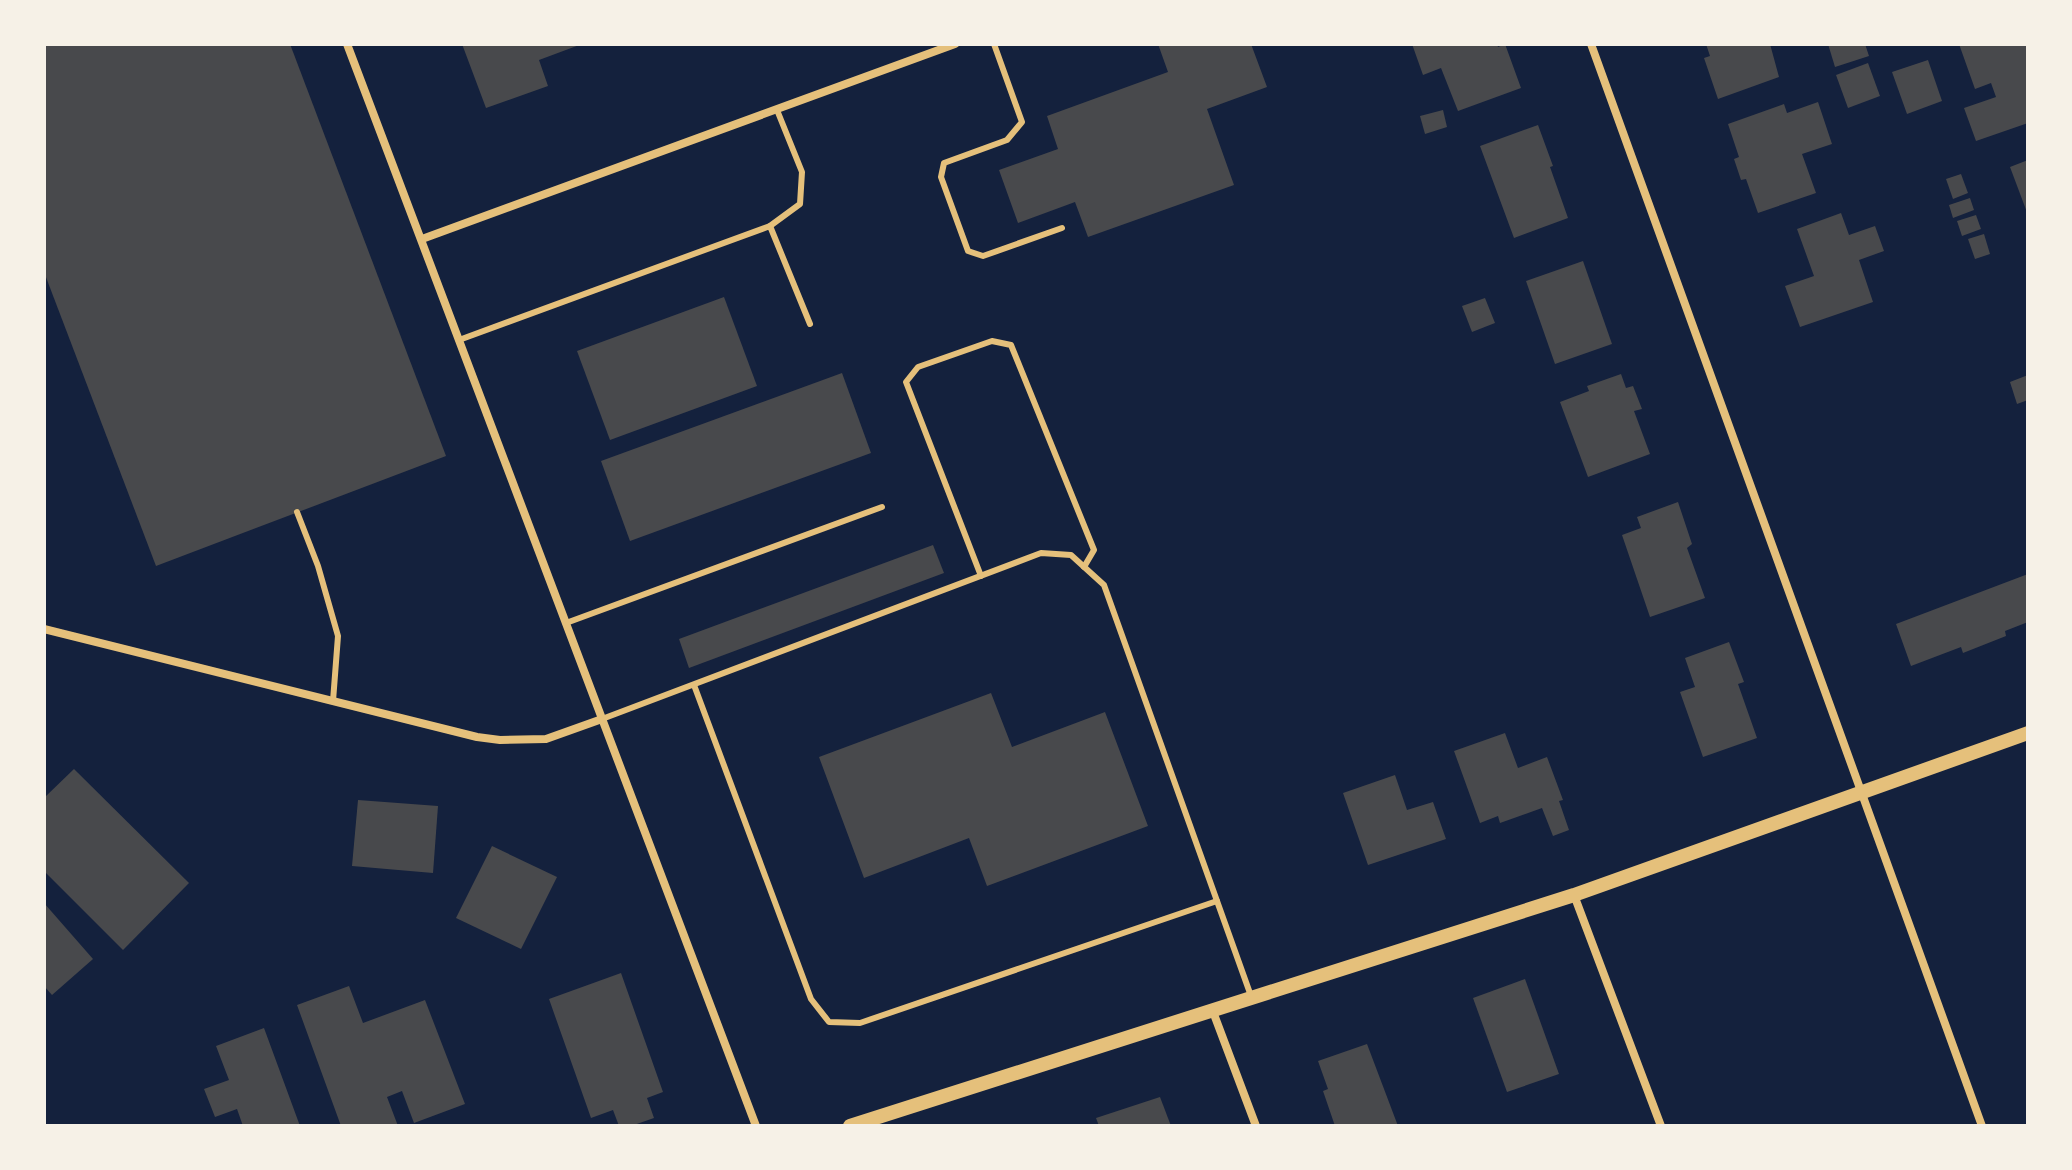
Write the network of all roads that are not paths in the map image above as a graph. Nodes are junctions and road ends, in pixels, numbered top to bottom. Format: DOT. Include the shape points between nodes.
graph roads {
  1 [pos="347,44"];
  2 [pos="955,44"];
  3 [pos="994,44"];
  4 [pos="1591,44"];
  5 [pos="777,110"];
  6 [pos="770,226"];
  7 [pos="1062,228"];
  8 [pos="422,239"];
  9 [pos="810,324"];
  10 [pos="459,340"];
  11 [pos="882,507"];
  12 [pos="297,512"];
  13 [pos="1084,567"];
  14 [pos="981,576"];
  15 [pos="566,623"];
  16 [pos="44,629"];
  17 [pos="694,685"];
  18 [pos="333,701"];
  19 [pos="602,719"];
  20 [pos="2028,733"];
  21 [pos="1861,791"];
  22 [pos="1574,895"];
  23 [pos="1217,901"];
  24 [pos="1251,996"];
  25 [pos="1212,1008"];
  26 [pos="756,1126"];
  27 [pos="850,1126"];
  28 [pos="1256,1126"];
  29 [pos="1661,1126"];
  30 [pos="1982,1126"];
  1 -- 8 [label="street"];
  2 -- 5 [label="street"];
  3 -- 7 [label="lane" via="1022,122 1007,140 944,163 946,192 968,251 983,256"];
  4 -- 21 [label="street"];
  5 -- 6 [label="lane" via="802,172 800,204"];
  5 -- 8 [label="street"];
  6 -- 9 [label="lane"];
  6 -- 10 [label="lane"];
  8 -- 10 [label="street"];
  10 -- 15 [label="street"];
  11 -- 15 [label="lane"];
  12 -- 18 [label="lane" via="338,636"];
  13 -- 14 [label="lane" via="1071,555 1041,553"];
  13 -- 14 [label="lane" via="1094,550 1011,345 992,341 918,367 906,382"];
  13 -- 23 [label="lane" via="1104,585"];
  14 -- 17 [label="lane"];
  15 -- 19 [label="street"];
  16 -- 18 [label="street"];
  17 -- 19 [label="lane"];
  17 -- 23 [label="lane" via="811,999 829,1022 860,1023"];
  18 -- 19 [label="street" via="500,740 546,739"];
  19 -- 26 [label="street"];
  20 -- 21 [label="street"];
  21 -- 22 [label="street"];
  21 -- 30 [label="street"];
  22 -- 24 [label="street"];
  22 -- 29 [label="street"];
  23 -- 24 [label="lane"];
  24 -- 25 [label="street"];
  25 -- 27 [label="street"];
  25 -- 28 [label="street"];
}
